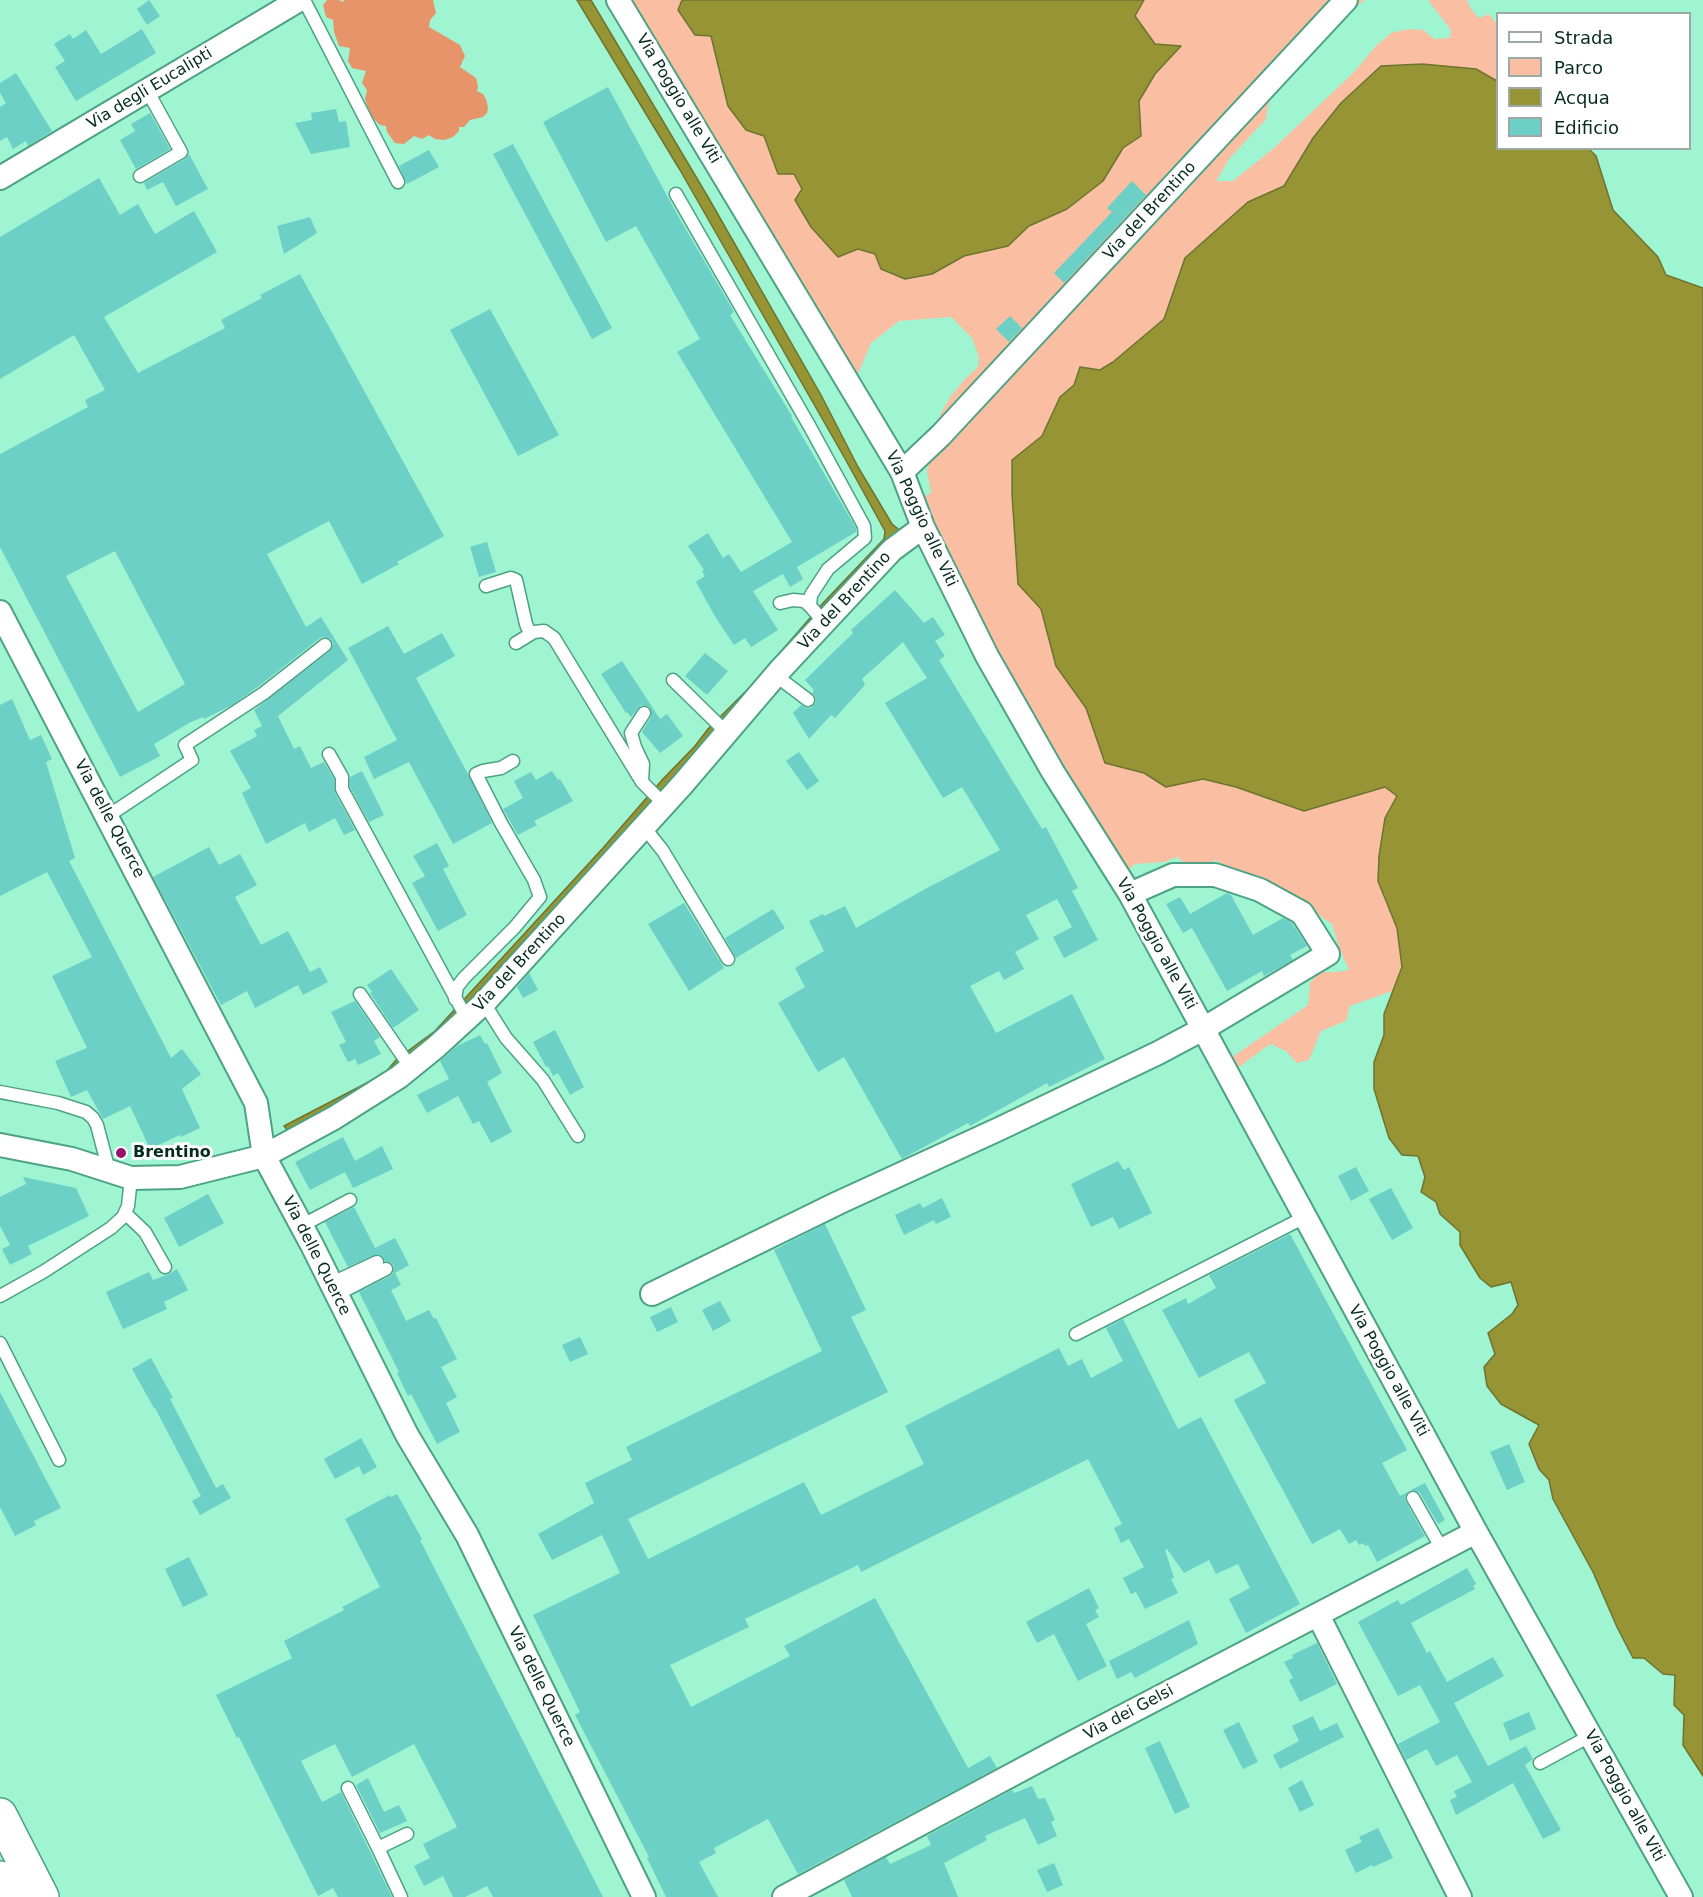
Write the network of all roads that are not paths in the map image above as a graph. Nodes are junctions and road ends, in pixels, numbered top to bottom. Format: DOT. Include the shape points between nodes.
graph roads {
  1 [pos="302,0"];
  2 [pos="618,0"];
  3 [pos="1346,0"];
  4 [pos="147,90"];
  5 [pos="1,175"];
  6 [pos="140,176"];
  7 [pos="398,182"];
  8 [pos="676,194"];
  9 [pos="902,472"];
  10 [pos="923,527"];
  11 [pos="486,586"];
  12 [pos="780,603"];
  13 [pos="0,612"];
  14 [pos="817,614"];
  15 [pos="530,634"];
  16 [pos="516,643"];
  17 [pos="325,645"];
  18 [pos="775,675"];
  19 [pos="673,680"];
  20 [pos="807,700"];
  21 [pos="644,713"];
  22 [pos="727,733"];
  23 [pos="330,754"];
  24 [pos="513,761"];
  25 [pos="642,782"];
  26 [pos="665,805"];
  27 [pos="108,816"];
  28 [pos="644,827"];
  29 [pos="1130,894"];
  30 [pos="728,959"];
  31 [pos="360,994"];
  32 [pos="484,1004"];
  33 [pos="461,1009"];
  34 [pos="1203,1029"];
  35 [pos="411,1068"];
  36 [pos="0,1092"];
  37 [pos="578,1136"];
  38 [pos="0,1144"];
  39 [pos="264,1156"];
  40 [pos="109,1171"];
  41 [pos="131,1178"];
  42 [pos="350,1200"];
  43 [pos="125,1213"];
  44 [pos="1305,1217"];
  45 [pos="301,1226"];
  46 [pos="381,1265"];
  47 [pos="165,1267"];
  48 [pos="333,1289"];
  49 [pos="652,1294"];
  50 [pos="0,1296"];
  51 [pos="1076,1334"];
  52 [pos="0,1343"];
  53 [pos="59,1460"];
  54 [pos="1413,1498"];
  55 [pos="1476,1532"];
  56 [pos="1442,1549"];
  57 [pos="1318,1615"];
  58 [pos="1590,1736"];
  59 [pos="1540,1763"];
  60 [pos="348,1788"];
  61 [pos="0,1815"];
  62 [pos="407,1834"];
  63 [pos="378,1848"];
  64 [pos="0,1878"];
  65 [pos="10,1897"];
  66 [pos="42,1897"];
  67 [pos="401,1897"];
  68 [pos="644,1897"];
  69 [pos="784,1897"];
  70 [pos="1460,1897"];
  71 [pos="1680,1897"];
  1 -- 4 [label="street, Via degli Eucalipti"];
  1 -- 7 [label="lane"];
  2 -- 9 [label="street, Via Poggio alle Viti"];
  3 -- 9 [label="street, Via del Brentino" via="941,435"];
  4 -- 5 [label="street, Via degli Eucalipti"];
  4 -- 6 [label="lane" via="181,152"];
  8 -- 14 [label="lane" via="864,526 865,538 828,569 811,595"];
  9 -- 10 [label="street, Via Poggio alle Viti"];
  10 -- 14 [label="street, Via del Brentino"];
  10 -- 29 [label="street, Via Poggio alle Viti" via="987,656"];
  11 -- 15 [label="lane" via="516,580"];
  12 -- 14 [label="lane" via="804,601"];
  13 -- 27 [label="street, Via delle Querce"];
  14 -- 18 [label="street, Via del Brentino"];
  15 -- 16 [label="lane"];
  15 -- 25 [label="lane" via="544,631 554,638"];
  17 -- 27 [label="lane" via="264,693 185,745 192,760"];
  18 -- 20 [label="lane"];
  18 -- 22 [label="street, Via del Brentino"];
  19 -- 22 [label="lane"];
  21 -- 25 [label="lane" via="631,733 643,764"];
  22 -- 26 [label="street, Via del Brentino"];
  23 -- 33 [label="lane" via="342,777 342,789"];
  24 -- 33 [label="lane" via="476,774 540,897 457,987"];
  25 -- 26 [label="lane"];
  26 -- 28 [label="street, Via del Brentino"];
  27 -- 39 [label="street, Via delle Querce" via="256,1103"];
  28 -- 30 [label="lane" via="663,851"];
  28 -- 32 [label="street, Via del Brentino"];
  29 -- 34 [label="street, Via Poggio alle Viti"];
  29 -- 34 [label="street" via="1173,875 1215,875 1260,890 1302,913 1328,954"];
  31 -- 35 [label="lane"];
  32 -- 33 [label="street, Via del Brentino"];
  32 -- 37 [label="lane" via="506,1038 543,1080"];
  33 -- 35 [label="street, Via del Brentino"];
  34 -- 44 [label="street, Via Poggio alle Viti"];
  34 -- 49 [label="street"];
  35 -- 39 [label="street, Via del Brentino" via="334,1118"];
  36 -- 40 [label="lane" via="86,1112 97,1125"];
  38 -- 40 [label="street, Via del Brentino"];
  39 -- 41 [label="street, Via del Brentino" via="180,1177"];
  39 -- 45 [label="street, Via delle Querce"];
  40 -- 41 [label="street, Via del Brentino"];
  41 -- 43 [label="lane"];
  42 -- 45 [label="lane"];
  43 -- 47 [label="lane" via="145,1232"];
  43 -- 50 [label="lane" via="111,1228"];
  44 -- 51 [label="lane"];
  44 -- 55 [label="street, Via Poggio alle Viti"];
  45 -- 48 [label="street, Via delle Querce"];
  46 -- 48 [label="lane"];
  48 -- 68 [label="street, Via delle Querce" via="406,1435 467,1535"];
  52 -- 53 [label="lane"];
  54 -- 56 [label="lane"];
  55 -- 56 [label="street, Via dei Gelsi"];
  55 -- 58 [label="street, Via Poggio alle Viti"];
  56 -- 57 [label="street, Via dei Gelsi"];
  57 -- 69 [label="street, Via dei Gelsi"];
  57 -- 70 [label="street"];
  58 -- 59 [label="lane"];
  58 -- 71 [label="street, Via Poggio alle Viti"];
  60 -- 63 [label="lane"];
  61 -- 66 [label="highway"];
  62 -- 63 [label="lane"];
  63 -- 67 [label="lane"];
  64 -- 65 [label="highway"];
}
